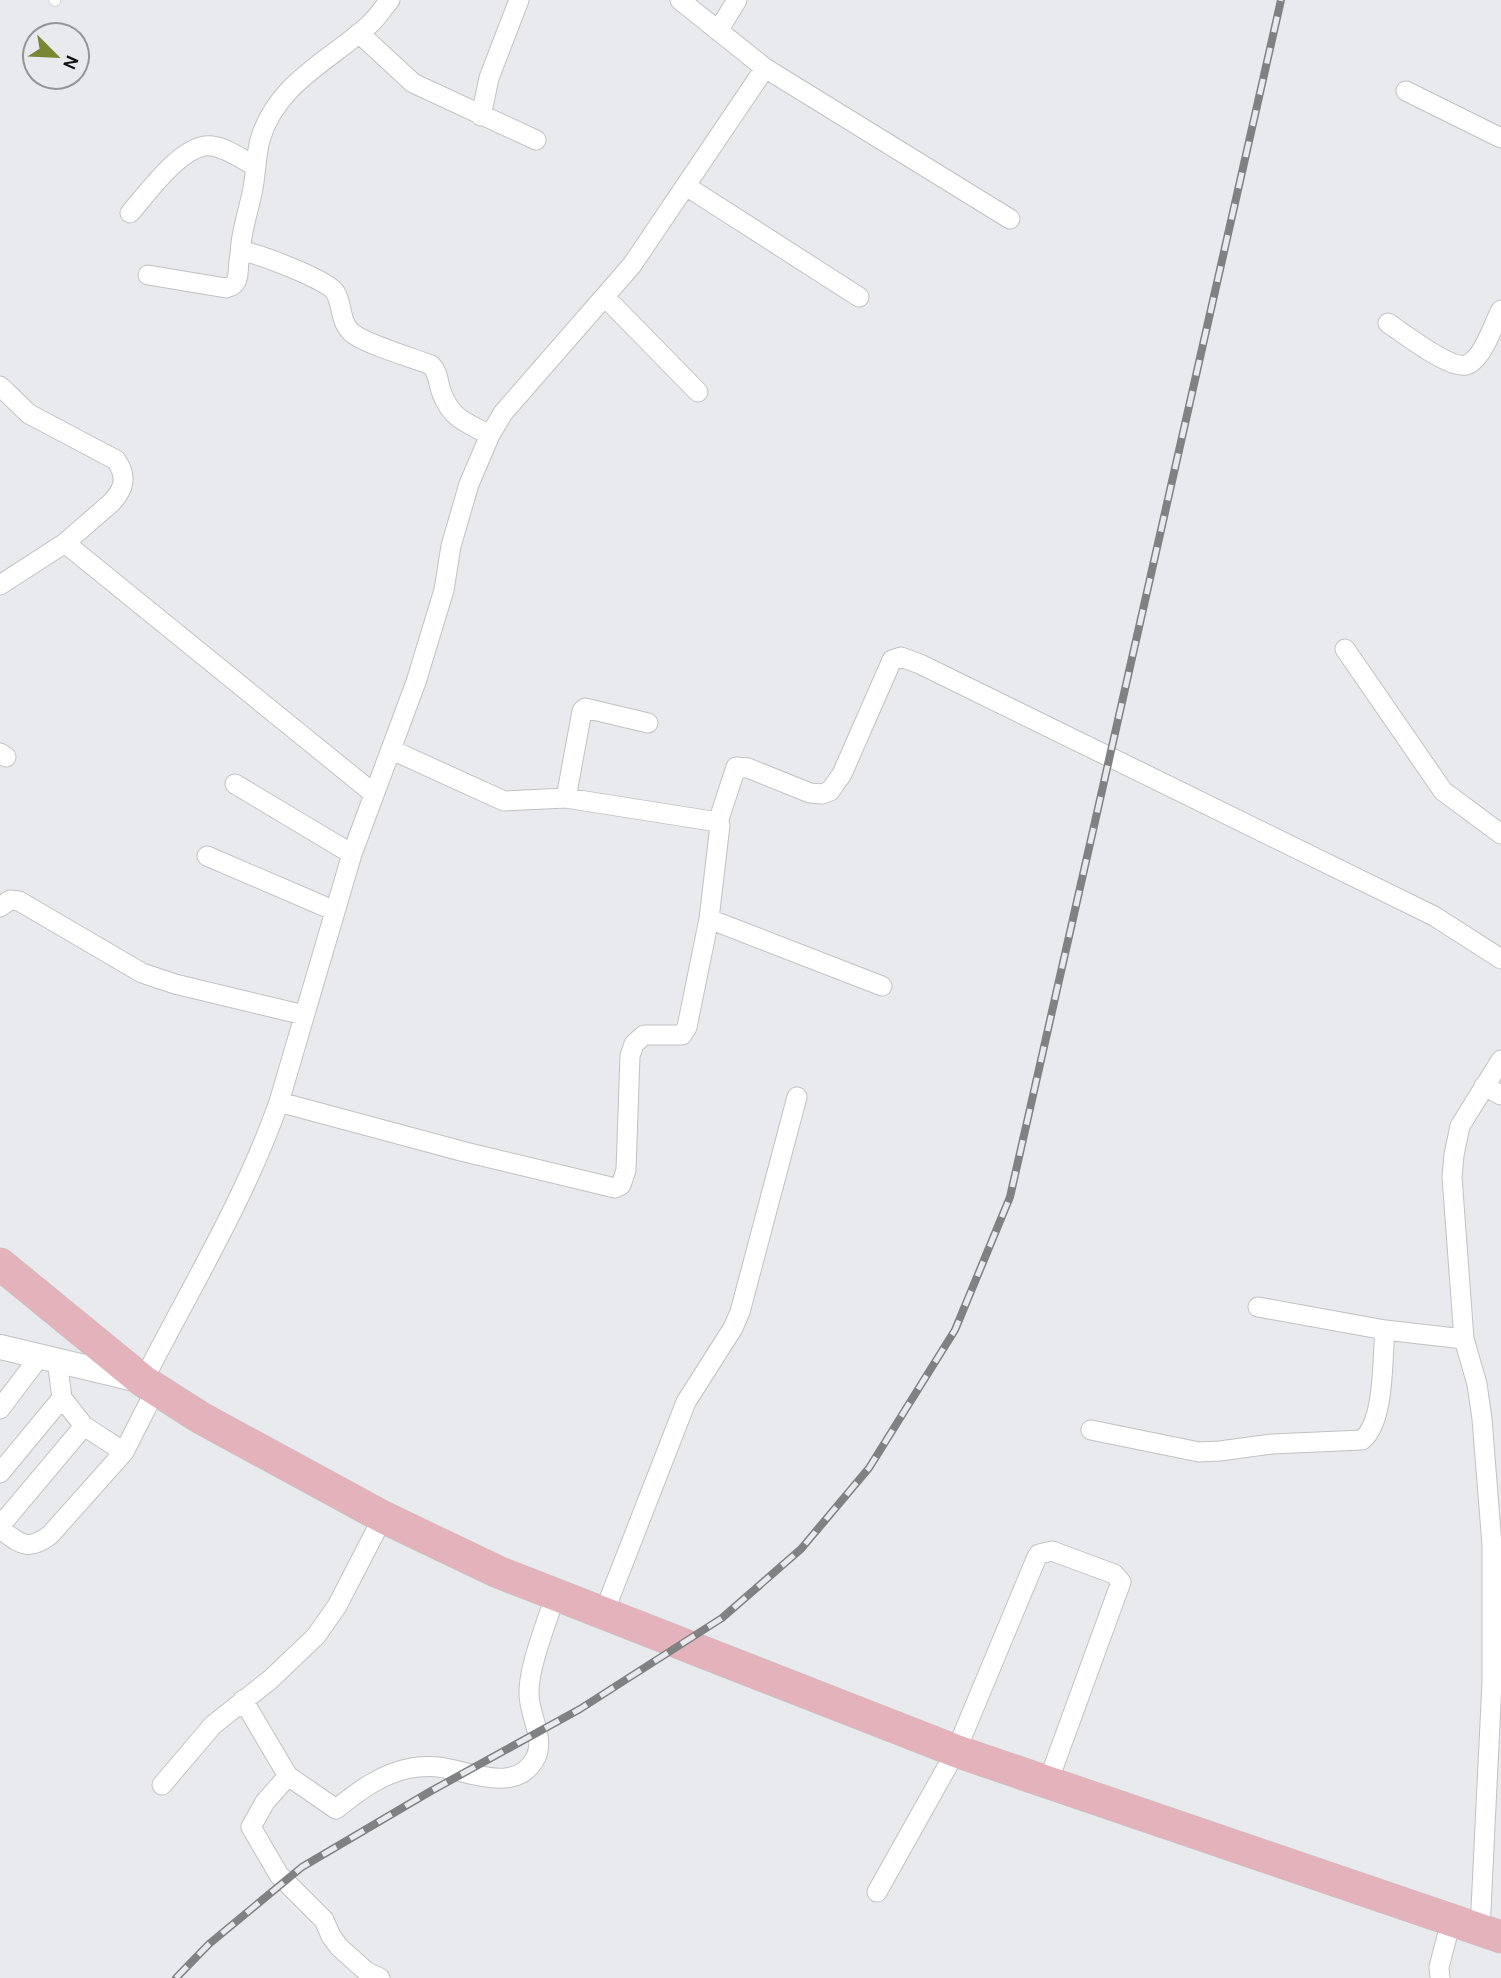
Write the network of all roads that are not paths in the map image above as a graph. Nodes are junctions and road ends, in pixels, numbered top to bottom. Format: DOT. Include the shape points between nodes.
graph roads {
  1 [pos="390,0"];
  2 [pos="519,0"];
  3 [pos="680,0"];
  4 [pos="737,0"];
  5 [pos="719,31"];
  6 [pos="359,33"];
  7 [pos="765,68"];
  8 [pos="1406,91"];
  9 [pos="481,116"];
  10 [pos="1501,138"];
  11 [pos="537,140"];
  12 [pos="256,167"];
  13 [pos="686,186"];
  14 [pos="130,213"];
  15 [pos="1010,219"];
  16 [pos="240,256"];
  17 [pos="148,275"];
  18 [pos="605,297"];
  19 [pos="859,297"];
  20 [pos="1501,310"];
  21 [pos="1388,323"];
  22 [pos="0,386"];
  23 [pos="698,392"];
  24 [pos="490,435"];
  25 [pos="65,543"];
  26 [pos="0,585"];
  27 [pos="1345,649"];
  28 [pos="648,723"];
  29 [pos="391,750"];
  30 [pos="235,785"];
  31 [pos="373,793"];
  32 [pos="566,798"];
  33 [pos="718,822"];
  34 [pos="1501,835"];
  35 [pos="352,853"];
  36 [pos="207,856"];
  37 [pos="0,907"];
  38 [pos="335,911"];
  39 [pos="709,919"];
  40 [pos="1501,959"];
  41 [pos="882,986"];
  42 [pos="304,1015"];
  43 [pos="1501,1060"];
  44 [pos="1493,1091"];
  45 [pos="797,1097"];
  46 [pos="279,1102"];
  47 [pos="0,1264"];
  48 [pos="1258,1307"];
  49 [pos="1385,1330"];
  50 [pos="1464,1339"];
  51 [pos="1,1349"];
  52 [pos="48,1358"];
  53 [pos="149,1385"];
  54 [pos="62,1398"];
  55 [pos="0,1409"];
  56 [pos="84,1426"];
  57 [pos="1091,1430"];
  58 [pos="124,1452"];
  59 [pos="0,1473"];
  60 [pos="383,1517"];
  61 [pos="0,1527"];
  62 [pos="1497,1545"];
  63 [pos="555,1596"];
  64 [pos="603,1615"];
  65 [pos="243,1700"];
  66 [pos="956,1751"];
  67 [pos="288,1776"];
  68 [pos="1048,1782"];
  69 [pos="162,1785"];
  70 [pos="877,1892"];
  71 [pos="1478,1929"];
  72 [pos="380,1978"];
  73 [pos="1440,1978"];
  1 -- 6 [label="street"];
  2 -- 9 [label="street" via="489,79"];
  3 -- 5 [label="street"];
  4 -- 5 [label="street"];
  5 -- 7 [label="street"];
  6 -- 9 [label="street" via="413,83"];
  6 -- 12 [label="street" via="283,96 260,140"];
  7 -- 13 [label="street"];
  7 -- 15 [label="street"];
  8 -- 10 [label="street"];
  9 -- 11 [label="street"];
  12 -- 14 [label="street" via="225,149 201,146 180,158"];
  12 -- 16 [label="street"];
  13 -- 18 [label="street"];
  13 -- 19 [label="street"];
  16 -- 17 [label="street" via="238,278 226,289"];
  16 -- 24 [label="street" via="256,254 334,289 353,334 430,365 447,407"];
  18 -- 23 [label="street"];
  18 -- 24 [label="street" via="503,413"];
  20 -- 21 [label="street" via="1480,352 1465,365 1435,354"];
  22 -- 25 [label="street" via="29,414 116,460 122,469 125,481 119,495"];
  24 -- 29 [label="street" via="469,484 444,590"];
  25 -- 26 [label="street"];
  25 -- 31 [label="street"];
  27 -- 34 [label="street" via="1443,791"];
  28 -- 32 [label="street" via="590,708 582,711"];
  29 -- 31 [label="street"];
  29 -- 32 [label="street" via="504,801"];
  30 -- 35 [label="street"];
  31 -- 35 [label="street"];
  32 -- 33 [label="street"];
  33 -- 39 [label="street"];
  33 -- 40 [label="street" via="736,767 810,793 830,791 842,774 892,660 901,657 1434,916"];
  35 -- 38 [label="street"];
  36 -- 38 [label="street"];
  37 -- 42 [label="street" via="10,900 19,901 155,978"];
  38 -- 42 [label="street"];
  39 -- 41 [label="street"];
  39 -- 46 [label="street" via="684,1033 678,1037 644,1035 631,1050 626,1170 618,1187"];
  42 -- 46 [label="street"];
  43 -- 44 [label="street"];
  44 -- 50 [label="street" via="1460,1126 1454,1155"];
  45 -- 64 [label="street" via="740,1312 686,1402"];
  46 -- 53 [label="street" via="247,1181"];
  47 -- 53 [label="main road"];
  48 -- 49 [label="street"];
  49 -- 50 [label="street"];
  49 -- 57 [label="street" via="1378,1408 1362,1440 1199,1452"];
  50 -- 62 [label="street" via="1477,1384"];
  51 -- 52 [label="street"];
  52 -- 53 [label="street"];
  52 -- 54 [label="street"];
  52 -- 55 [label="street"];
  53 -- 58 [label="street"];
  53 -- 60 [label="main road"];
  54 -- 56 [label="street"];
  54 -- 59 [label="street"];
  56 -- 58 [label="street"];
  56 -- 61 [label="street"];
  58 -- 61 [label="street" via="37,1544 23,1544"];
  60 -- 63 [label="main road"];
  60 -- 65 [label="street" via="321,1630"];
  62 -- 71 [label="street"];
  63 -- 64 [label="main road"];
  63 -- 67 [label="street" via="529,1694 540,1744 524,1772 505,1779 438,1767 410,1769 382,1777 337,1809"];
  64 -- 66 [label="main road"];
  65 -- 67 [label="street"];
  65 -- 69 [label="street" via="198,1741"];
  66 -- 68 [label="main road"];
  66 -- 68 [label="street" via="1035,1559 1052,1551 1114,1574 1121,1582"];
  66 -- 70 [label="street"];
  67 -- 72 [label="street" via="251,1827 279,1875 324,1920 339,1947"];
  68 -- 71 [label="main road"];
  71 -- 73 [label="street" via="1439,1967"];
}
